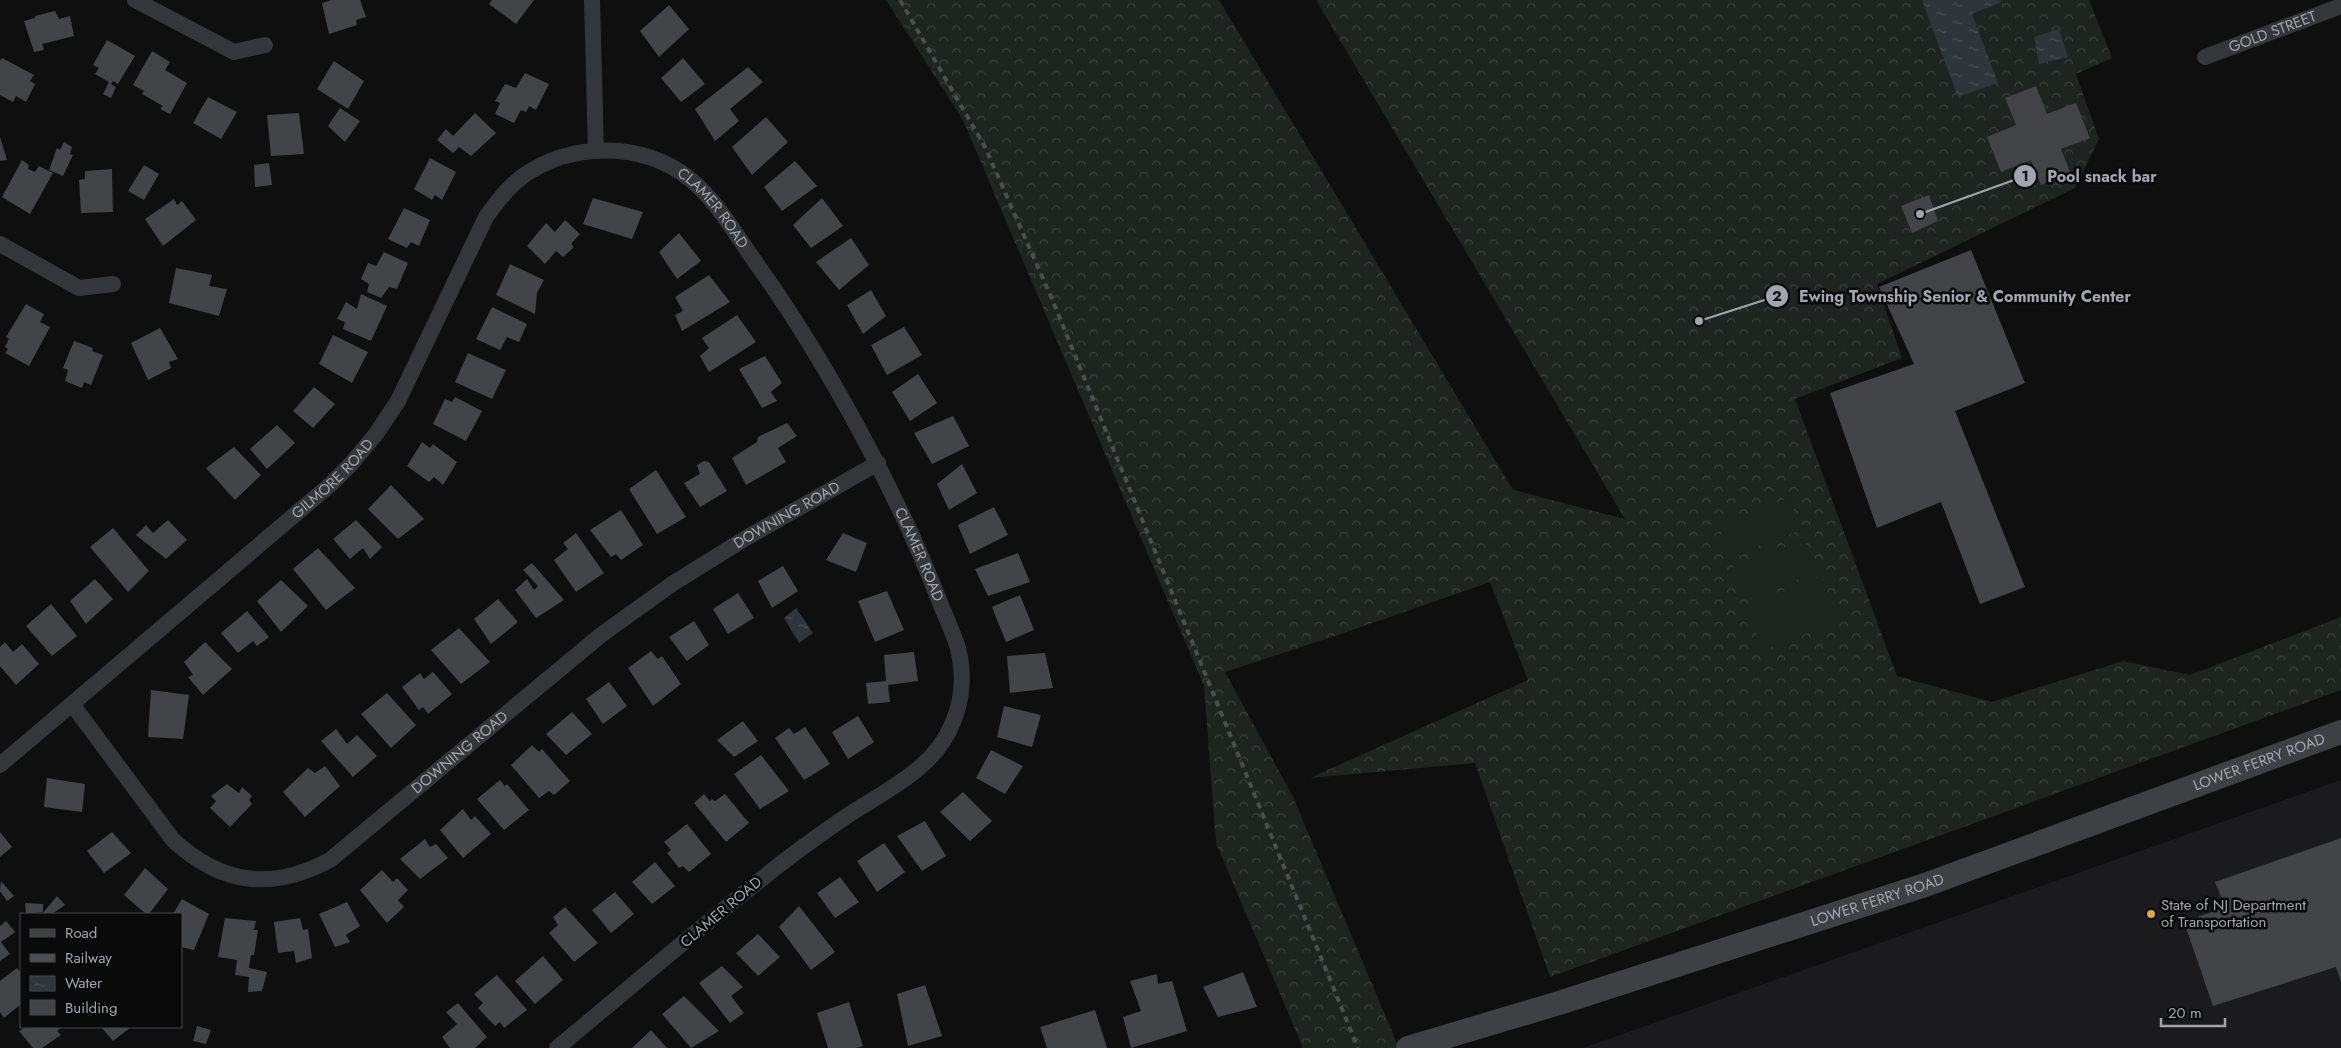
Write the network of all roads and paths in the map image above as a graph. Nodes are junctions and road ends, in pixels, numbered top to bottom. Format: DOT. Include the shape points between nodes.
graph roads {
  1 [pos="135,0"];
  2 [pos="592,0"];
  3 [pos="2341,6"];
  4 [pos="265,45"];
  5 [pos="2205,57"];
  6 [pos="596,150"];
  7 [pos="0,244"];
  8 [pos="113,284"];
  9 [pos="878,463"];
  10 [pos="72,704"];
  11 [pos="2341,732"];
  12 [pos="0,765"];
  13 [pos="557,1048"];
  14 [pos="1408,1048"];
  1 -- 4 [label="street" via="234,52"];
  2 -- 6 [label="street"];
  3 -- 5 [label="street, GOLD STREET"];
  6 -- 9 [label="street, CLAMER ROAD" via="641,155 666,164 689,178 710,198 787,307"];
  6 -- 10 [label="street, GILMORE ROAD" via="545,164 522,177 502,195 486,216 398,401 351,464"];
  7 -- 8 [label="street" via="79,288"];
  9 -- 10 [label="street, DOWNING ROAD" via="746,538 656,595 601,635 330,860 308,872 256,880 212,868 190,856 173,840"];
  9 -- 13 [label="street, CLAMER ROAD" via="925,565 957,647 962,673 960,697 953,723 941,746 912,774 819,835 765,876"];
  10 -- 12 [label="street, GILMORE ROAD"];
  11 -- 14 [label="street, LOWER FERRY ROAD" via="1925,885"];
}
